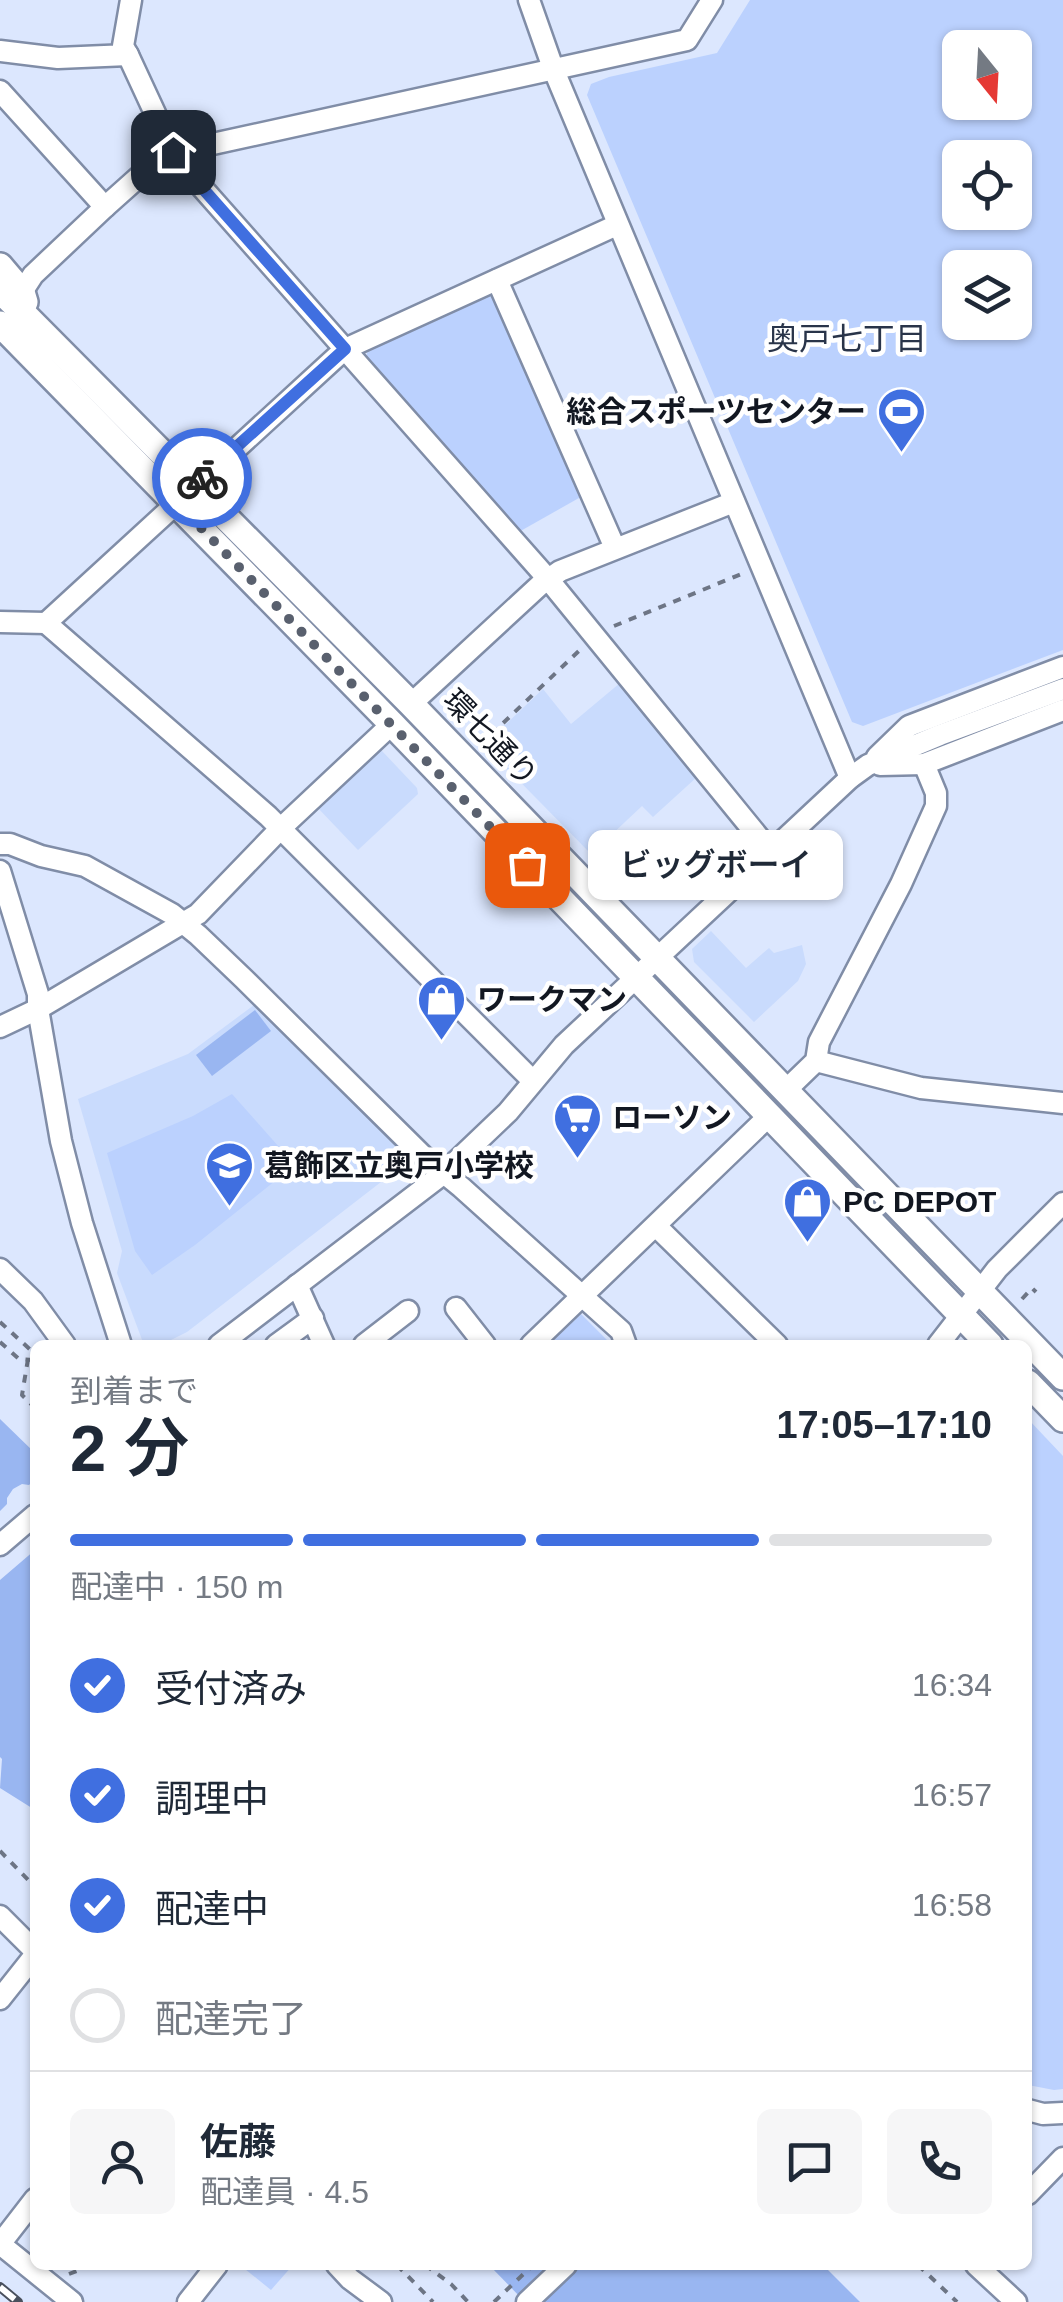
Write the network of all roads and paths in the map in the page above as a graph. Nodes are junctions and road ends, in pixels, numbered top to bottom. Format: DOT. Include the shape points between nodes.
graph roads {
  1 [pos="131,0"];
  2 [pos="529,0"];
  3 [pos="712,0"];
  4 [pos="0,51"];
  5 [pos="128,56"];
  6 [pos="552,68"];
  7 [pos="0,91"];
  8 [pos="173,152"];
  9 [pos="100,201"];
  10 [pos="617,225"];
  11 [pos="0,266"];
  12 [pos="497,280"];
  13 [pos="11,291"];
  14 [pos="12,330"];
  15 [pos="345,349"];
  16 [pos="185,494"];
  17 [pos="734,502"];
  18 [pos="615,548"];
  19 [pos="548,579"];
  20 [pos="0,622"];
  21 [pos="46,624"];
  22 [pos="1063,667"];
  23 [pos="1063,689"];
  24 [pos="411,704"];
  25 [pos="1063,710"];
  26 [pos="392,724"];
  27 [pos="924,764"];
  28 [pos="868,765"];
  29 [pos="850,778"];
  30 [pos="281,828"];
  31 [pos="0,844"];
  32 [pos="770,851"];
  33 [pos="0,871"];
  34 [pos="184,923"];
  35 [pos="657,958"];
  36 [pos="635,978"];
  37 [pos="38,1009"];
  38 [pos="0,1027"];
  39 [pos="816,1061"];
  40 [pos="533,1081"];
  41 [pos="785,1091"];
  42 [pos="1063,1103"];
  43 [pos="770,1115"];
  44 [pos="444,1173"];
  45 [pos="1063,1203"];
  46 [pos="656,1226"];
  47 [pos="0,1269"];
  48 [pos="297,1285"];
  49 [pos="979,1292"];
  50 [pos="1036,1292"];
  51 [pos="583,1296"];
  52 [pos="1022,1299"];
  53 [pos="456,1308"];
  54 [pos="408,1312"];
  55 [pos="962,1315"];
  56 [pos="313,1318"];
  57 [pos="0,1322"];
  58 [pos="61,1340"];
  59 [pos="118,1340"];
  60 [pos="226,1340"];
  61 [pos="283,1340"];
  62 [pos="322,1340"];
  63 [pos="371,1340"];
  64 [pos="481,1340"];
  65 [pos="536,1340"];
  66 [pos="624,1340"];
  67 [pos="772,1340"];
  68 [pos="942,1340"];
  69 [pos="985,1340"];
  70 [pos="1026,1340"];
  71 [pos="0,1342"];
  72 [pos="1032,1346"];
  73 [pos="30,1355"];
  74 [pos="30,1358"];
  75 [pos="30,1368"];
  76 [pos="1063,1377"];
  77 [pos="1032,1387"];
  78 [pos="30,1403"];
  79 [pos="1063,1420"];
  80 [pos="30,1519"];
  81 [pos="0,1546"];
  82 [pos="0,1851"];
  83 [pos="30,1882"];
  84 [pos="0,1916"];
  85 [pos="30,1948"];
  86 [pos="30,1960"];
  87 [pos="0,1999"];
  88 [pos="1032,2111"];
  89 [pos="1063,2113"];
  90 [pos="1063,2158"];
  91 [pos="1032,2190"];
  92 [pos="30,2205"];
  93 [pos="0,2244"];
  94 [pos="30,2268"];
  95 [pos="32,2270"];
  96 [pos="213,2270"];
  97 [pos="341,2270"];
  98 [pos="402,2270"];
  99 [pos="433,2270"];
  100 [pos="528,2270"];
  101 [pos="561,2270"];
  102 [pos="923,2270"];
  103 [pos="981,2270"];
  104 [pos="72,2302"];
  105 [pos="188,2302"];
  106 [pos="381,2302"];
  107 [pos="433,2302"];
  108 [pos="468,2302"];
  109 [pos="494,2302"];
  110 [pos="527,2302"];
  111 [pos="958,2302"];
  112 [pos="1016,2302"];
  1 -- 5 [label="street" via="123,46"];
  2 -- 6 [label="street"];
  3 -- 6 [label="street" via="687,40"];
  4 -- 5 [label="street"];
  5 -- 8 [label="street"];
  6 -- 8 [label="street"];
  6 -- 10 [label="street"];
  7 -- 9 [label="street"];
  8 -- 9 [label="street"];
  8 -- 15 [label="street"];
  9 -- 13 [label="street"];
  10 -- 12 [label="street"];
  10 -- 17 [label="street"];
  11 -- 13 [label="main road, 環七通り"];
  12 -- 15 [label="street"];
  12 -- 18 [label="street"];
  13 -- 14 [label="main road, 環七通り"];
  14 -- 16 [label="main road, 環七通り"];
  15 -- 16 [label="street"];
  15 -- 19 [label="street"];
  16 -- 21 [label="street"];
  16 -- 24 [label="main road, 環七通り"];
  16 -- 26 [label="main road, 環七通り"];
  17 -- 18 [label="street"];
  17 -- 29 [label="street"];
  18 -- 19 [label="street"];
  19 -- 24 [label="street"];
  19 -- 32 [label="street"];
  20 -- 21 [label="street"];
  21 -- 30 [label="street"];
  22 -- 28 [label="street" via="909,726"];
  23 -- 28 [label="street"];
  24 -- 35 [label="main road, 環七通り"];
  25 -- 27 [label="street"];
  26 -- 30 [label="street"];
  26 -- 36 [label="main road, 環七通り"];
  27 -- 28 [label="street"];
  27 -- 39 [label="street" via="936,806"];
  28 -- 29 [label="street"];
  29 -- 32 [label="street"];
  30 -- 34 [label="street"];
  30 -- 40 [label="street"];
  31 -- 34 [label="street" via="85,866"];
  32 -- 35 [label="street"];
  33 -- 37 [label="street"];
  34 -- 37 [label="street"];
  34 -- 44 [label="street"];
  35 -- 36 [label="street"];
  35 -- 41 [label="main road, 環七通り"];
  36 -- 40 [label="street"];
  36 -- 43 [label="main road, 環七通り"];
  37 -- 38 [label="street"];
  37 -- 59 [label="street" via="61,1141"];
  39 -- 41 [label="street"];
  39 -- 42 [label="street" via="921,1088"];
  40 -- 44 [label="street"];
  41 -- 49 [label="main road, 環七通り"];
  43 -- 46 [label="street"];
  43 -- 55 [label="main road, 環七通り"];
  44 -- 48 [label="street"];
  44 -- 51 [label="street"];
  45 -- 49 [label="street"];
  46 -- 51 [label="street"];
  46 -- 67 [label="street"];
  47 -- 58 [label="street"];
  48 -- 56 [label="street"];
  48 -- 60 [label="street"];
  49 -- 55 [label="street"];
  49 -- 70 [label="main road, 環七通り"];
  50 -- 52 [label="path" via="1032,1288"];
  51 -- 65 [label="street"];
  51 -- 66 [label="street"];
  53 -- 64 [label="street"];
  54 -- 63 [label="street"];
  55 -- 68 [label="street"];
  55 -- 69 [label="main road, 環七通り"];
  56 -- 61 [label="street"];
  56 -- 62 [label="street"];
  57 -- 73 [label="path"];
  71 -- 74 [label="path" via="19,1359"];
  72 -- 76 [label="main road, 環七通り"];
  75 -- 78 [label="path" via="22,1395"];
  77 -- 79 [label="main road"];
  80 -- 81 [label="street"];
  82 -- 83 [label="path"];
  84 -- 85 [label="street"];
  86 -- 87 [label="street"];
  88 -- 89 [label="street"];
  90 -- 91 [label="street"];
  92 -- 93 [label="street"];
  93 -- 94 [label="street"];
  95 -- 104 [label="street"];
  96 -- 105 [label="street"];
  97 -- 106 [label="street"];
  98 -- 107 [label="path"];
  99 -- 108 [label="path"];
  100 -- 109 [label="path"];
  101 -- 110 [label="street"];
  102 -- 111 [label="path"];
  103 -- 112 [label="street"];
}
